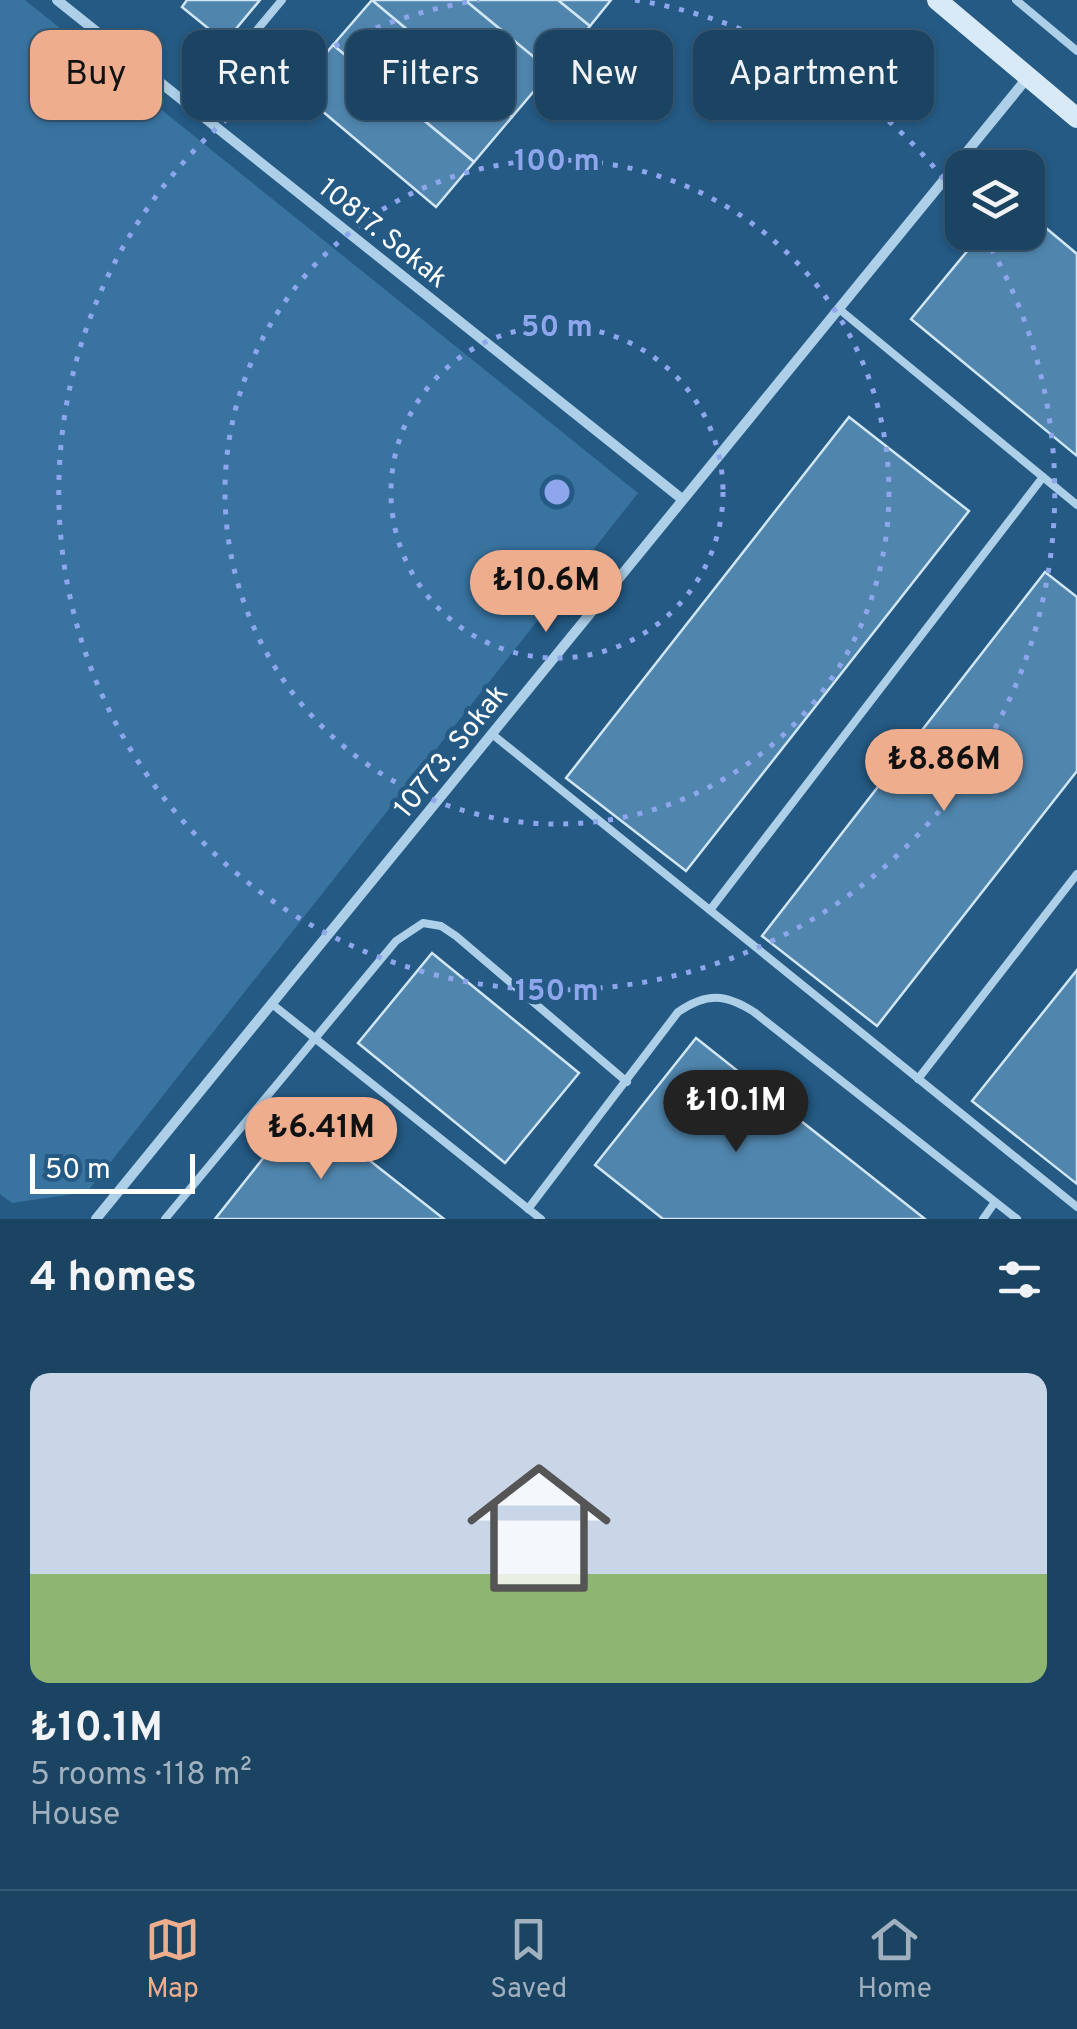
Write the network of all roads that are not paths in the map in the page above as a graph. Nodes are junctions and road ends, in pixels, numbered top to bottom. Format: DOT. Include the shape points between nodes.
graph roads {
  1 [pos="58,0"];
  2 [pos="282,0"];
  3 [pos="937,0"];
  4 [pos="1016,0"];
  5 [pos="257,30"];
  6 [pos="1077,51"];
  7 [pos="1028,77"];
  8 [pos="182,100"];
  9 [pos="1077,118"];
  10 [pos="207,120"];
  11 [pos="839,309"];
  12 [pos="1043,477"];
  13 [pos="682,499"];
  14 [pos="1077,505"];
  15 [pos="492,734"];
  16 [pos="1077,874"];
  17 [pos="710,910"];
  18 [pos="272,1004"];
  19 [pos="316,1039"];
  20 [pos="918,1079"];
  21 [pos="627,1082"];
  22 [pos="995,1202"];
  23 [pos="1077,1207"];
  24 [pos="528,1209"];
  25 [pos="96,1219"];
  26 [pos="165,1219"];
  27 [pos="541,1219"];
  28 [pos="982,1219"];
  29 [pos="1016,1219"];
  1 -- 8 [label="street, 10817. Sokak"];
  2 -- 5 [label="lane"];
  3 -- 7 [label="street"];
  4 -- 6 [label="lane"];
  7 -- 9 [label="street"];
  7 -- 11 [label="street, 10773. Sokak"];
  10 -- 13 [label="street, 10817. Sokak"];
  11 -- 12 [label="lane"];
  11 -- 13 [label="street, 10773. Sokak"];
  12 -- 14 [label="lane"];
  12 -- 17 [label="lane"];
  13 -- 15 [label="street, 10773. Sokak"];
  15 -- 17 [label="lane"];
  15 -- 18 [label="street, 10773. Sokak"];
  16 -- 20 [label="lane"];
  17 -- 20 [label="lane"];
  18 -- 19 [label="lane"];
  18 -- 25 [label="street, 10773. Sokak"];
  19 -- 21 [label="lane" via="396,941 423,923 456,936"];
  19 -- 24 [label="lane"];
  19 -- 26 [label="lane"];
  20 -- 23 [label="lane"];
  21 -- 22 [label="lane" via="678,1012 714,995 735,1000"];
  21 -- 24 [label="lane"];
  22 -- 28 [label="lane"];
  22 -- 29 [label="lane"];
  24 -- 27 [label="lane"];
}
